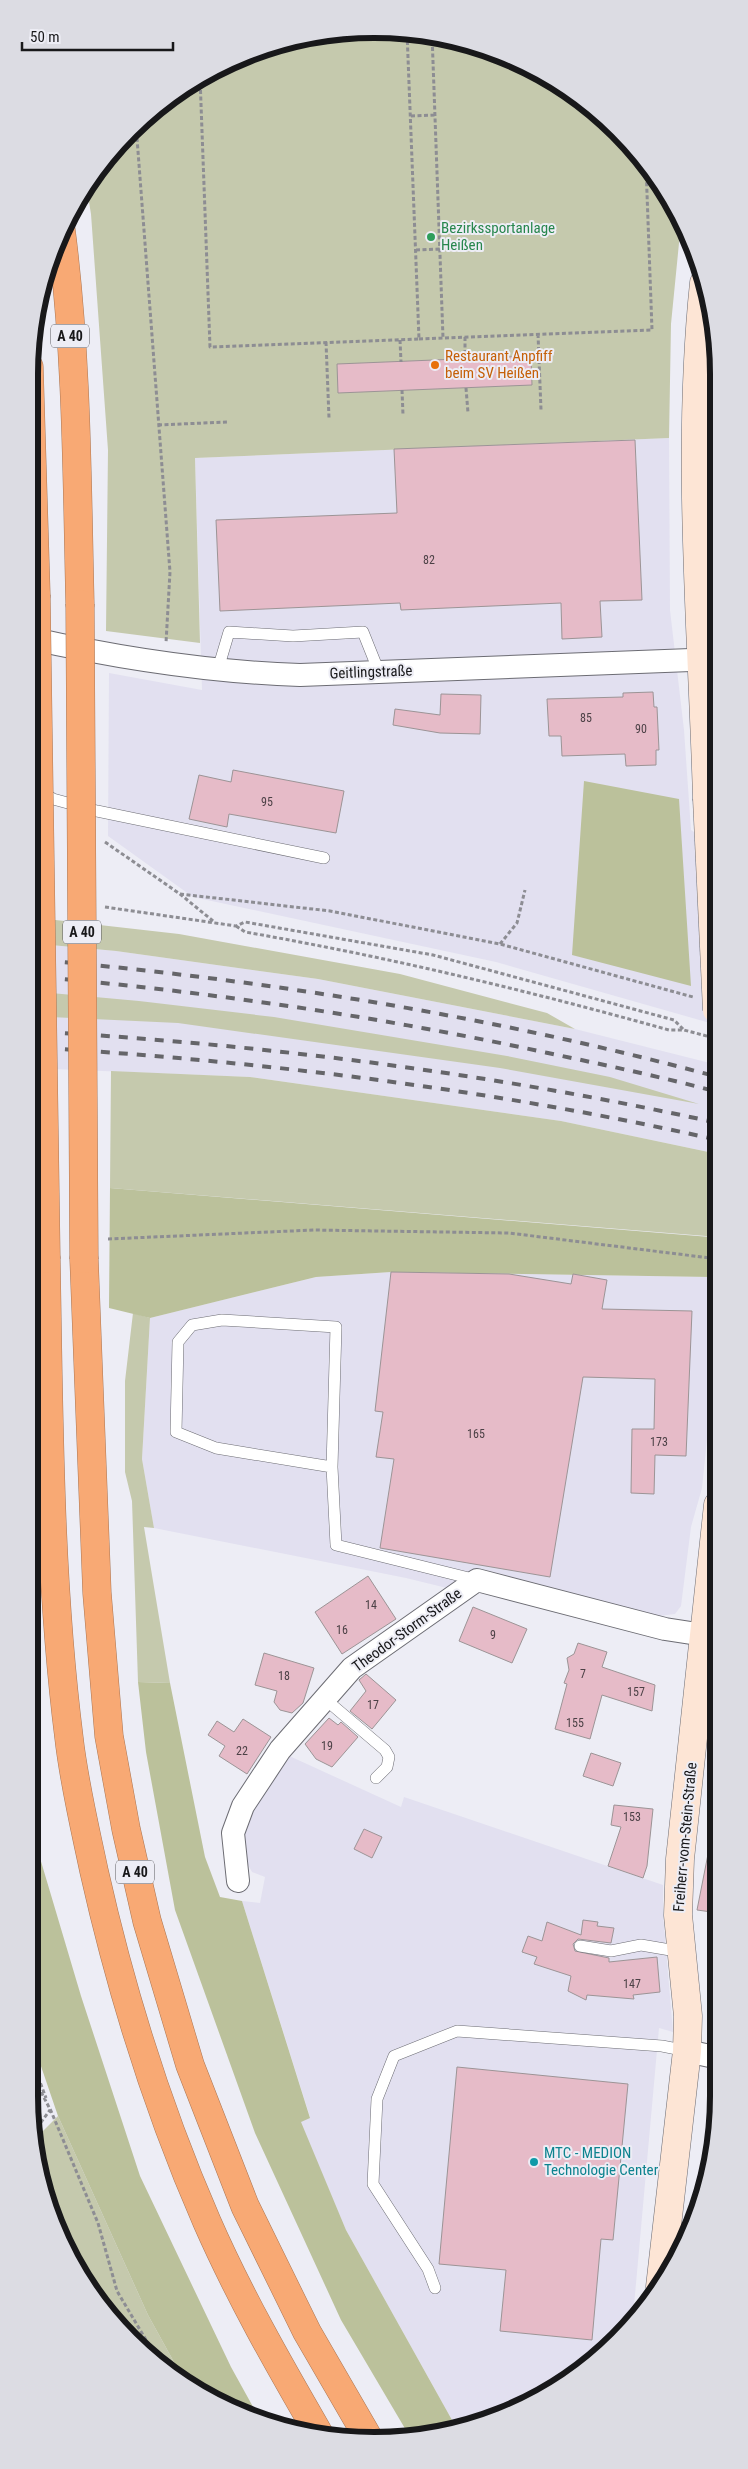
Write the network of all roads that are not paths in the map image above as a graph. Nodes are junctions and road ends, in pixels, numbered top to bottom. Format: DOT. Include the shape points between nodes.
graph roads {
  1 [pos="63,245"];
  2 [pos="703,304"];
  3 [pos="38,640"];
  4 [pos="710,659"];
  5 [pos="218,669"];
  6 [pos="379,672"];
  7 [pos="38,728"];
  8 [pos="38,789"];
  9 [pos="324,858"];
  10 [pos="709,1004"];
  11 [pos="332,1467"];
  12 [pos="477,1580"];
  13 [pos="710,1583"];
  14 [pos="704,1635"];
  15 [pos="325,1699"];
  16 [pos="376,1778"];
  17 [pos="238,1881"];
  18 [pos="580,1946"];
  19 [pos="682,1952"];
  20 [pos="687,2051"];
  21 [pos="710,2056"];
  22 [pos="662,2268"];
  23 [pos="435,2288"];
  24 [pos="315,2426"];
  25 [pos="365,2432"];
  1 -- 25 [label="highway, A 40, bridge" via="76,441 80,604 84,1259 97,1594 109,1736 147,1921 190,2065 246,2206 307,2332"];
  2 -- 4 [label="street" via="695,470 698,619"];
  3 -- 5 [label="street, Geitlingstraße" via="105,655"];
  4 -- 6 [label="street, Geitlingstraße"];
  4 -- 10 [label="street, bridge" via="707,798"];
  5 -- 6 [label="street, Geitlingstraße" via="300,675"];
  5 -- 6 [label="lane" via="229,632 293,636 362,632"];
  7 -- 24 [label="highway, A 40, bridge" via="46,1259 56,1594 69,1740 108,1931 152,2080 207,2223 273,2354"];
  8 -- 9 [label="lane" via="53,799 97,811"];
  11 -- 11 [label="lane" via="336,1327 222,1320 192,1325 178,1342 176,1432 216,1448"];
  11 -- 12 [label="lane" via="336,1545"];
  12 -- 14 [label="street, Theodor-Storm-Straße" via="665,1629"];
  12 -- 15 [label="street, Theodor-Storm-Straße" via="352,1668"];
  13 -- 14 [label="street, Freiherr-vom-Stein-Straße"];
  14 -- 19 [label="street, Freiherr-vom-Stein-Straße" via="680,1859 678,1915"];
  15 -- 16 [label="lane" via="390,1757 387,1767"];
  15 -- 17 [label="street, Theodor-Storm-Straße" via="280,1750 243,1806 233,1833"];
  18 -- 19 [label="lane" via="611,1951 641,1945"];
  19 -- 20 [label="street, Freiherr-vom-Stein-Straße" via="688,2016"];
  20 -- 21 [label="street"];
  20 -- 22 [label="street, Freiherr-vom-Stein-Straße"];
  20 -- 23 [label="lane" via="662,2046 457,2032 394,2056 377,2099 372,2184 428,2269"];
}
